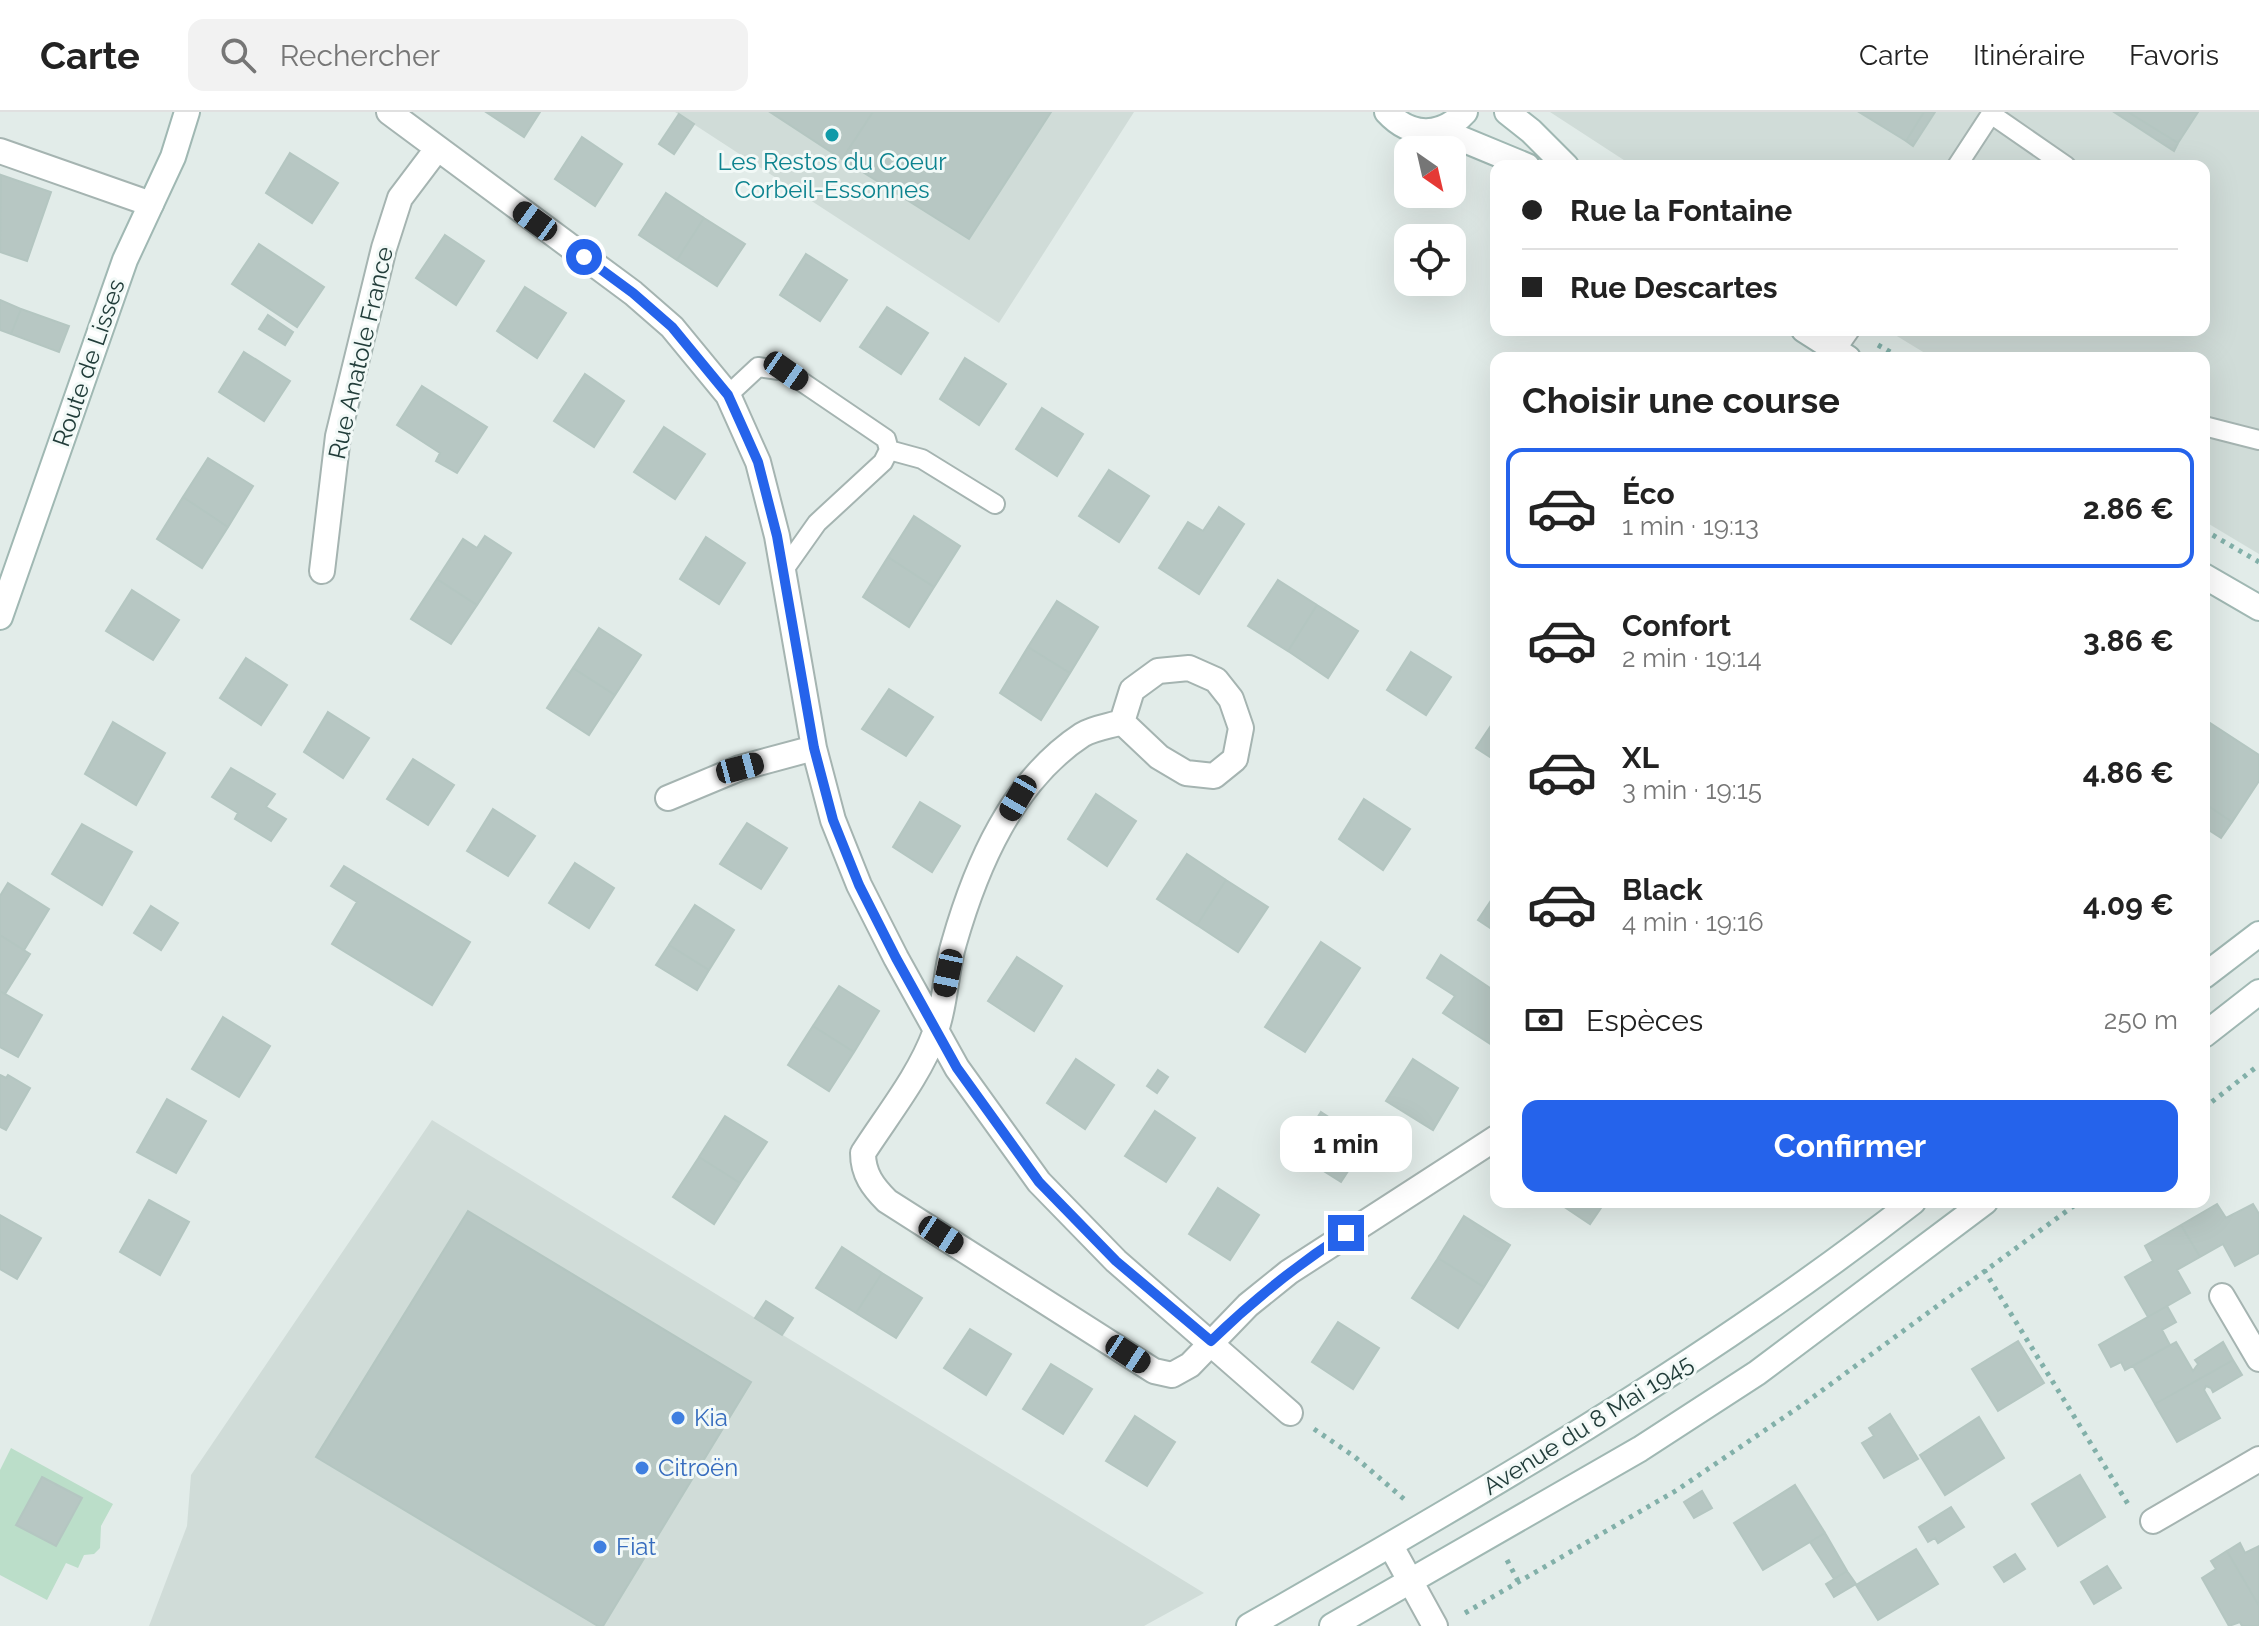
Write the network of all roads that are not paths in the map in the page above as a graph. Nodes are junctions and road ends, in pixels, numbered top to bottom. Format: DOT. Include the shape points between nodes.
graph roads {
  1 [pos="187,112"];
  2 [pos="389,112"];
  3 [pos="1387,112"];
  4 [pos="1465,112"];
  5 [pos="1507,112"];
  6 [pos="1440,130"];
  7 [pos="437,149"];
  8 [pos="0,151"];
  9 [pos="1512,160"];
  10 [pos="1560,160"];
  11 [pos="1961,160"];
  12 [pos="2057,160"];
  13 [pos="151,204"];
  14 [pos="1814,336"];
  15 [pos="1839,352"];
  16 [pos="728,395"];
  17 [pos="2210,428"];
  18 [pos="2259,440"];
  19 [pos="889,450"];
  20 [pos="995,504"];
  21 [pos="322,571"];
  22 [pos="783,571"];
  23 [pos="2210,579"];
  24 [pos="2259,608"];
  25 [pos="0,617"];
  26 [pos="1122,722"];
  27 [pos="814,748"];
  28 [pos="668,798"];
  29 [pos="2259,934"];
  30 [pos="2210,971"];
  31 [pos="2259,992"];
  32 [pos="936,1030"];
  33 [pos="2210,1030"];
  34 [pos="1490,1142"];
  35 [pos="1905,1208"];
  36 [pos="1977,1208"];
  37 [pos="2222,1296"];
  38 [pos="1211,1341"];
  39 [pos="2259,1359"];
  40 [pos="1290,1413"];
  41 [pos="2259,1459"];
  42 [pos="2153,1521"];
  43 [pos="1391,1546"];
  44 [pos="1411,1581"];
  45 [pos="1445,1622"];
  46 [pos="1249,1626"];
  47 [pos="1332,1626"];
  1 -- 13 [label="street, Route de Lisses"];
  2 -- 7 [label="street"];
  3 -- 6 [label="street" via="1410,130"];
  4 -- 6 [label="street"];
  5 -- 10 [label="street"];
  6 -- 9 [label="street"];
  7 -- 16 [label="street" via="633,293 672,327"];
  7 -- 21 [label="street, Rue Anatole France" via="400,198 384,248 338,436"];
  8 -- 13 [label="street"];
  11 -- 12 [label="lane" via="1991,114"];
  13 -- 25 [label="street, Route de Lisses" via="125,260"];
  14 -- 15 [label="street"];
  16 -- 19 [label="lane" via="758,367 786,371 886,439"];
  16 -- 22 [label="street" via="758,462"];
  17 -- 18 [label="lane"];
  19 -- 20 [label="lane" via="922,459"];
  19 -- 22 [label="lane" via="883,462 817,523"];
  22 -- 27 [label="street"];
  23 -- 24 [label="street"];
  26 -- 26 [label="street" via="1159,757 1186,773 1214,776 1235,759 1241,728 1231,699 1216,680 1189,668 1158,671 1132,690"];
  26 -- 32 [label="street" via="1085,733 1046,764 1018,798 979,871 953,945"];
  27 -- 28 [label="street" via="740,768"];
  27 -- 32 [label="street" via="833,820 859,885"];
  29 -- 30 [label="street"];
  31 -- 33 [label="street"];
  32 -- 38 [label="street" via="984,1109 1039,1182 1116,1261"];
  32 -- 38 [label="street" via="920,1066 863,1153 873,1187 887,1201 1154,1371 1172,1375 1190,1365"];
  34 -- 38 [label="street" via="1289,1272"];
  35 -- 43 [label="street, Avenue du 8 Mai 1945" via="1612,1414"];
  36 -- 44 [label="street, Avenue du 8 Mai 1945" via="1731,1390 1640,1449"];
  37 -- 39 [label="street"];
  38 -- 40 [label="street"];
  41 -- 42 [label="street"];
  43 -- 44 [label="street"];
  43 -- 46 [label="street, Avenue du 8 Mai 1945"];
  44 -- 45 [label="street"];
  44 -- 47 [label="street, Avenue du 8 Mai 1945"];
}
